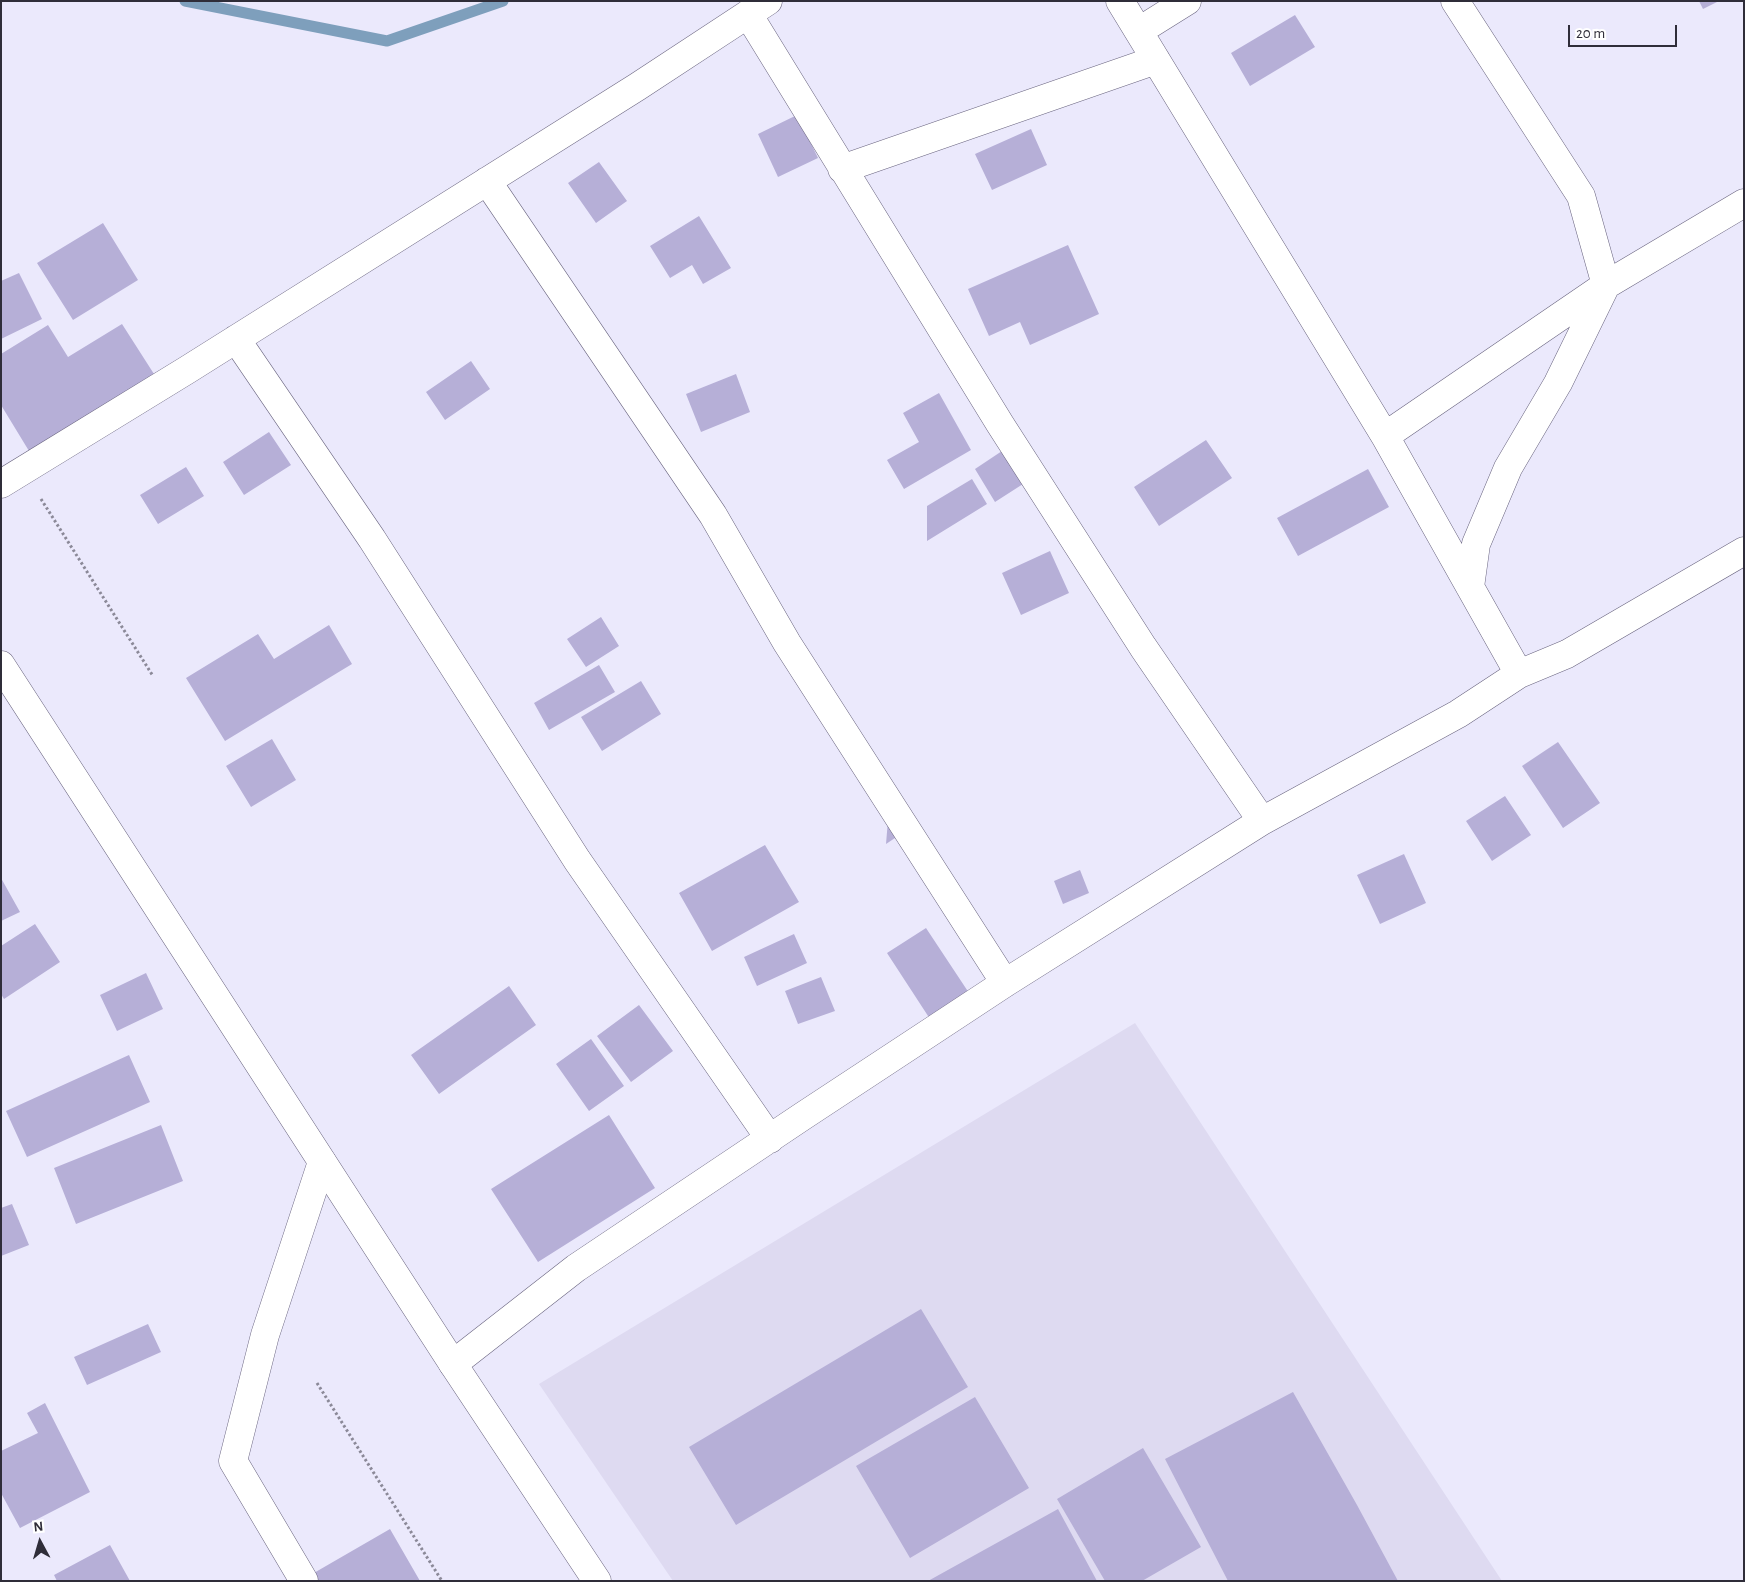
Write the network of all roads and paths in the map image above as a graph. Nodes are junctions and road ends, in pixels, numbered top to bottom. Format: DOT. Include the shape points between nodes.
graph roads {
  1 [pos="1120,1"];
  2 [pos="1187,1"];
  3 [pos="1455,1"];
  4 [pos="758,8"];
  5 [pos="1139,31"];
  6 [pos="1156,60"];
  7 [pos="842,169"];
  8 [pos="487,181"];
  9 [pos="1744,203"];
  10 [pos="1606,285"];
  11 [pos="236,339"];
  12 [pos="1385,436"];
  13 [pos="12,477"];
  14 [pos="1744,551"];
  15 [pos="1470,587"];
  16 [pos="1,665"];
  17 [pos="1519,674"];
  18 [pos="153,676"];
  19 [pos="1262,821"];
  20 [pos="1005,983"];
  21 [pos="770,1138"];
  22 [pos="322,1162"];
  23 [pos="453,1364"];
  24 [pos="317,1383"];
  25 [pos="304,1581"];
  26 [pos="442,1581"];
  27 [pos="597,1581"];
  1 -- 5 [label="main road"];
  2 -- 5 [label="main road"];
  3 -- 10 [label="main road" via="1581,196"];
  4 -- 7 [label="main road"];
  4 -- 8 [label="main road"];
  5 -- 6 [label="main road"];
  6 -- 7 [label="main road"];
  6 -- 12 [label="main road"];
  7 -- 19 [label="main road" via="1137,638"];
  8 -- 11 [label="main road"];
  8 -- 20 [label="main road" via="713,515 787,643"];
  9 -- 10 [label="main road"];
  10 -- 12 [label="main road"];
  10 -- 15 [label="main road" via="1558,383 1508,468 1476,544"];
  11 -- 13 [label="main road"];
  11 -- 21 [label="main road" via="372,539 577,860"];
  12 -- 15 [label="main road"];
  13 -- 18 [label="path"];
  14 -- 17 [label="main road" via="1567,654"];
  15 -- 17 [label="main road"];
  16 -- 22 [label="main road"];
  17 -- 19 [label="main road" via="1458,714"];
  19 -- 20 [label="main road"];
  20 -- 21 [label="main road"];
  21 -- 23 [label="main road" via="576,1268"];
  22 -- 23 [label="main road"];
  22 -- 25 [label="main road" via="265,1335 233,1461"];
  23 -- 27 [label="main road"];
  24 -- 26 [label="path"];
}
